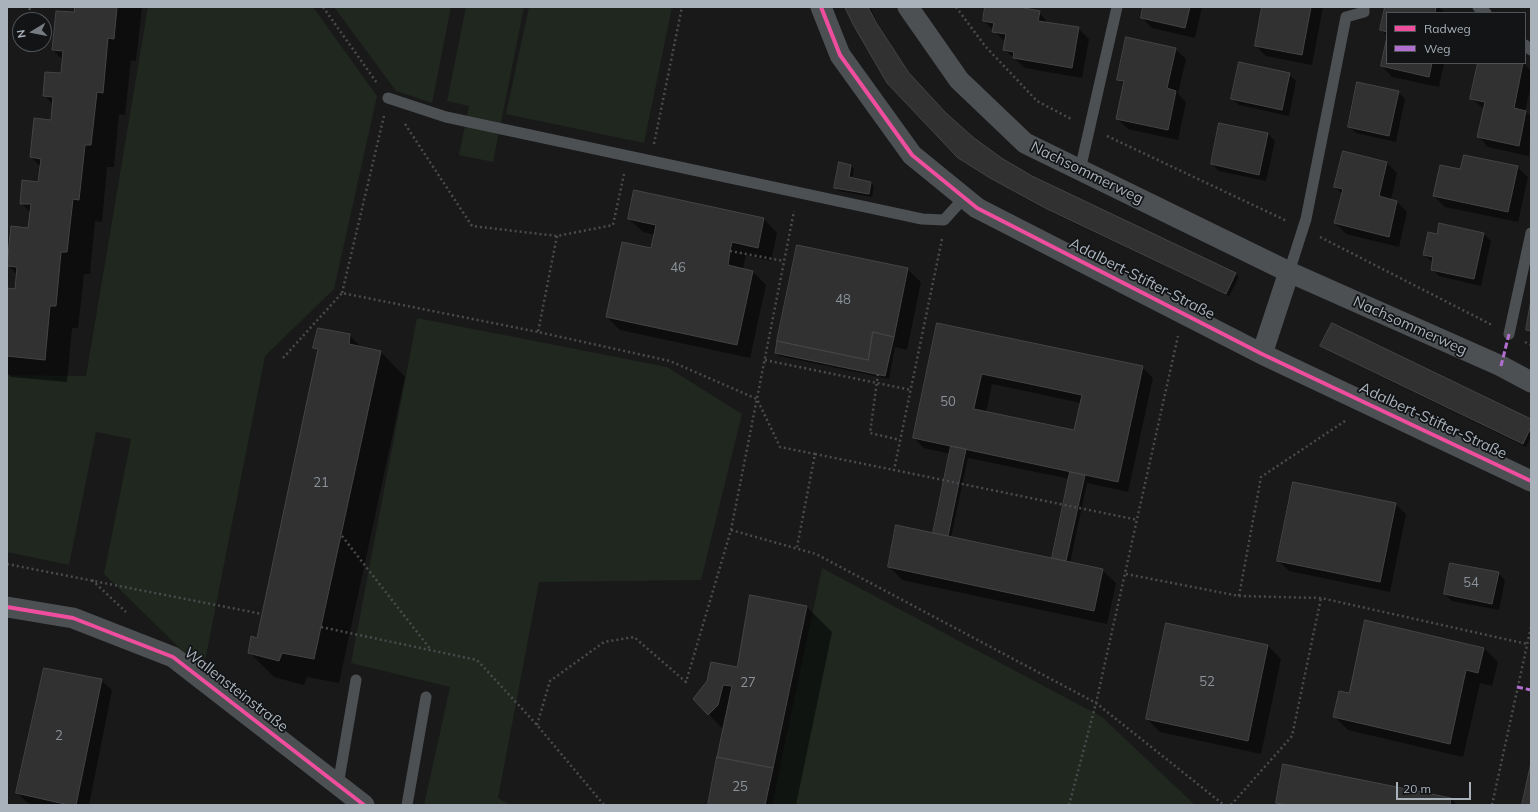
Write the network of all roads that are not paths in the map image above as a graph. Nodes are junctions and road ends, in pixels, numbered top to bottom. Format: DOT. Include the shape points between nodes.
graph roads {
  1 [pos="821,7"];
  2 [pos="908,7"];
  3 [pos="1117,7"];
  4 [pos="1364,7"];
  5 [pos="388,98"];
  6 [pos="1080,170"];
  7 [pos="964,198"];
  8 [pos="1531,233"];
  9 [pos="1289,272"];
  10 [pos="1509,334"];
  11 [pos="1262,354"];
  12 [pos="1531,382"];
  13 [pos="1531,481"];
  14 [pos="7,607"];
  15 [pos="356,680"];
  16 [pos="426,697"];
  17 [pos="338,785"];
  18 [pos="364,805"];
  19 [pos="407,805"];
  1 -- 7 [label="street, Adalbert-Stifter-Straße" via="840,55 912,155"];
  2 -- 6 [label="street, Nachsommerweg" via="959,80 1025,143"];
  3 -- 6 [label="lane"];
  4 -- 9 [label="lane" via="1364,12 1346,17 1304,228"];
  5 -- 7 [label="lane" via="446,117 922,219 944,220"];
  6 -- 9 [label="street, Nachsommerweg"];
  7 -- 11 [label="street, Adalbert-Stifter-Straße" via="977,208"];
  8 -- 10 [label="lane"];
  9 -- 11 [label="street"];
  9 -- 12 [label="street, Nachsommerweg" via="1501,366"];
  11 -- 13 [label="street, Adalbert-Stifter-Straße"];
  14 -- 17 [label="street, Wallensteinstraße" via="73,618 173,657"];
  15 -- 17 [label="lane"];
  16 -- 19 [label="lane"];
  17 -- 18 [label="street, Wallensteinstraße"];
}
